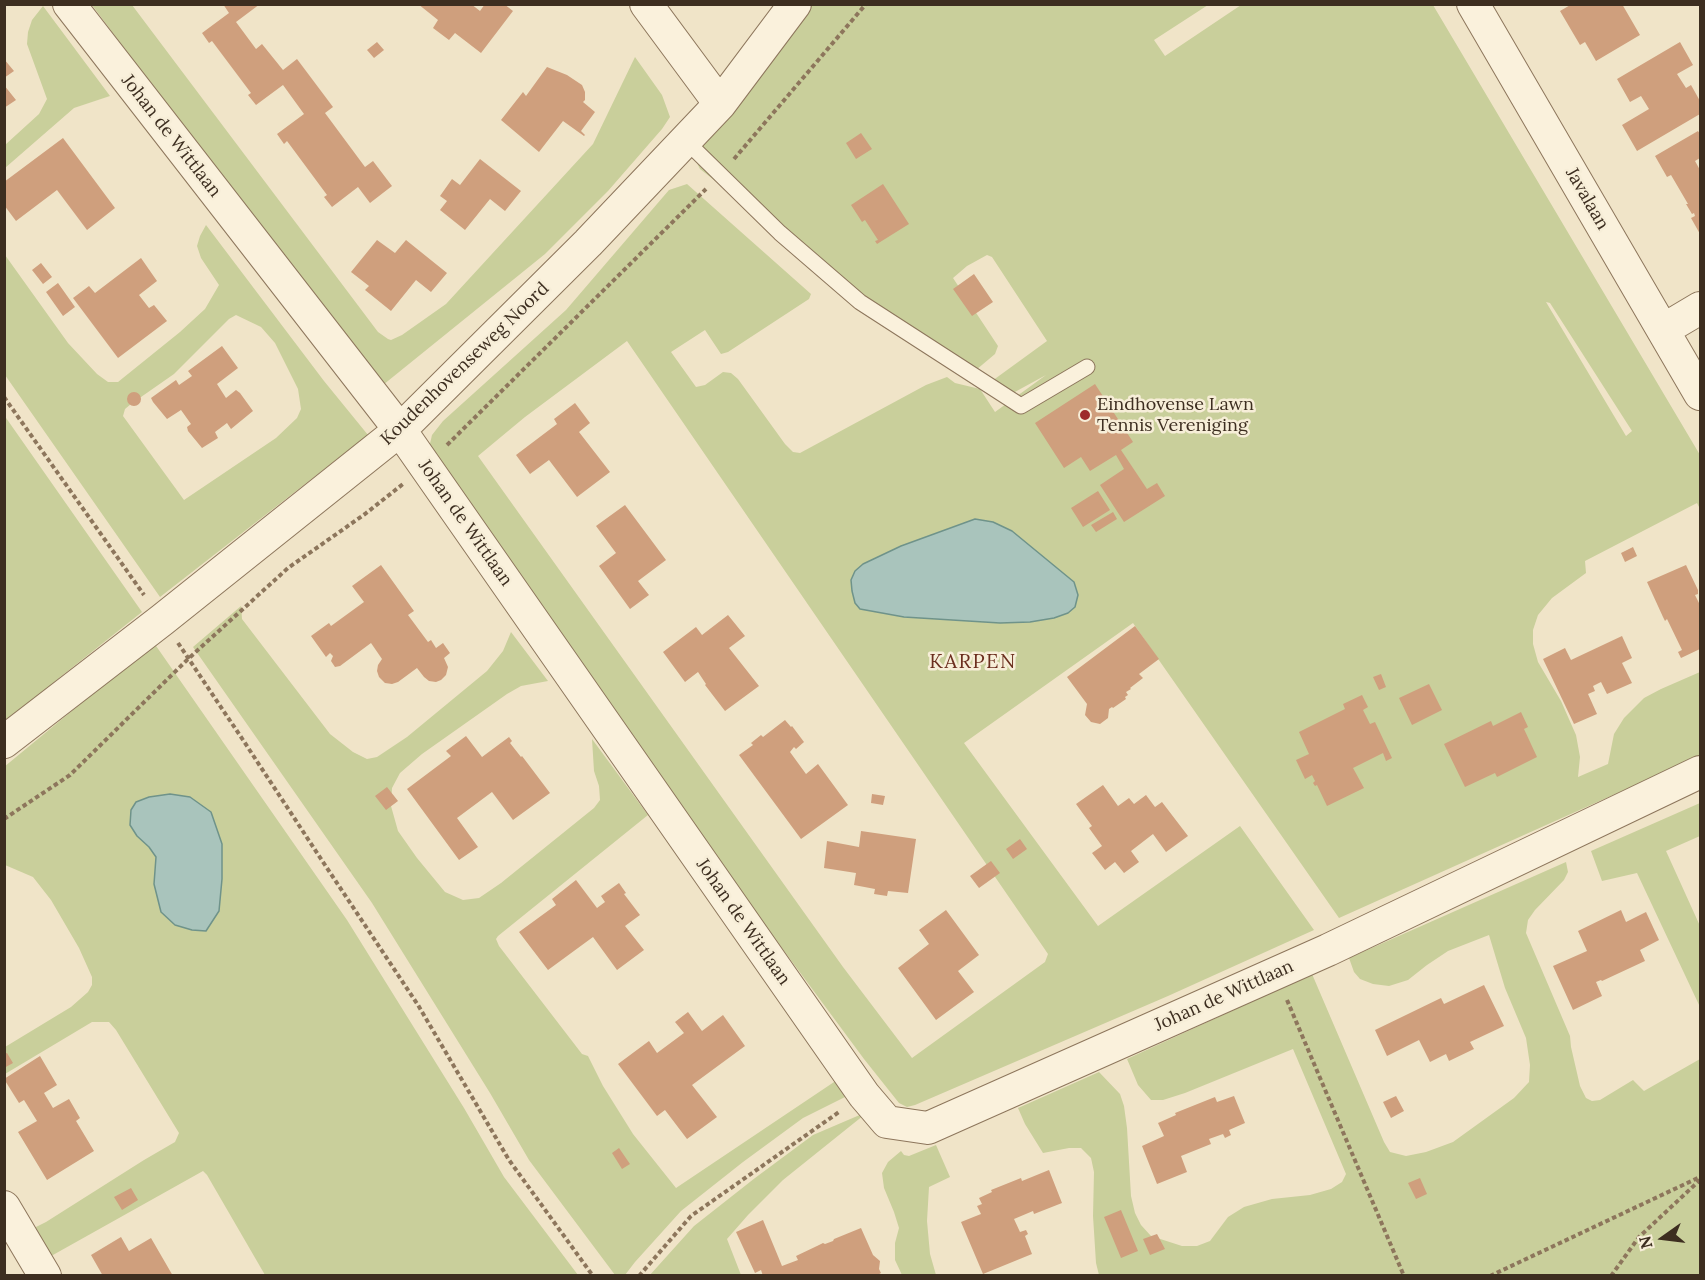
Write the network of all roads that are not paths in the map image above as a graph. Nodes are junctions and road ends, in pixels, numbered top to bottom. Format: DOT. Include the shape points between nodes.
graph roads {
  1 [pos="69,4"];
  2 [pos="646,4"];
  3 [pos="795,4"];
  4 [pos="1473,4"];
  5 [pos="720,104"];
  6 [pos="685,140"];
  7 [pos="1701,308"];
  8 [pos="1663,330"];
  9 [pos="1087,367"];
  10 [pos="1701,394"];
  11 [pos="400,430"];
  12 [pos="4,742"];
  13 [pos="1701,772"];
  14 [pos="4,1207"];
  15 [pos="45,1275"];
  1 -- 11 [label="street, Johan de Wittlaan"];
  2 -- 5 [label="street"];
  3 -- 5 [label="street, Koudenhovenseweg Noord"];
  4 -- 8 [label="street, Javalaan"];
  5 -- 6 [label="street, Koudenhovenseweg Noord"];
  6 -- 9 [label="lane" via="780,233 860,302 1021,406"];
  6 -- 11 [label="street, Koudenhovenseweg Noord" via="588,243"];
  7 -- 8 [label="street"];
  8 -- 10 [label="street, Javalaan"];
  11 -- 12 [label="street, Koudenhovenseweg Noord"];
  11 -- 13 [label="street, Johan de Wittlaan" via="864,1095 887,1122 928,1128 1276,974"];
  14 -- 15 [label="street"];
}
